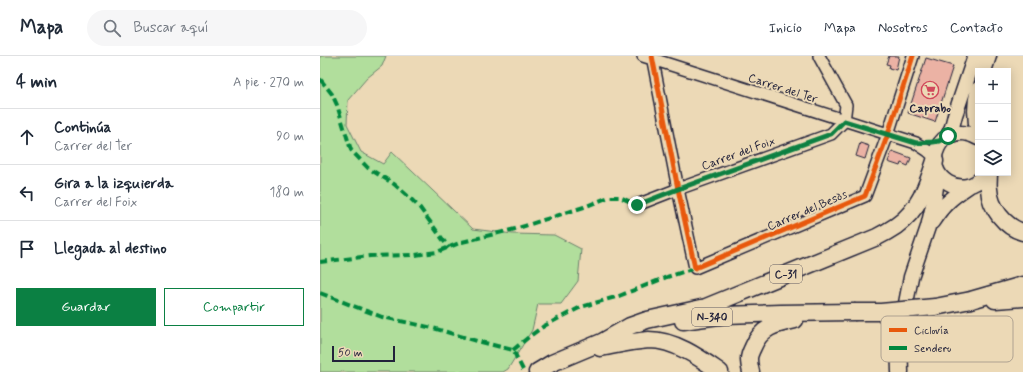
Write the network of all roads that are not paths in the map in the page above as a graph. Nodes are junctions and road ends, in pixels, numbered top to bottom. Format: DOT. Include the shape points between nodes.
graph roads {
  1 [pos="819,56"];
  2 [pos="913,56"];
  3 [pos="974,56"];
  4 [pos="984,56"];
  5 [pos="989,56"];
  6 [pos="998,56"];
  7 [pos="649,57"];
  8 [pos="980,68"];
  9 [pos="985,68"];
  10 [pos="994,68"];
  11 [pos="975,81"];
  12 [pos="975,99"];
  13 [pos="844,121"];
  14 [pos="975,121"];
  15 [pos="888,134"];
  16 [pos="948,134"];
  17 [pos="975,136"];
  18 [pos="916,143"];
  19 [pos="936,162"];
  20 [pos="984,176"];
  21 [pos="987,176"];
  22 [pos="969,186"];
  23 [pos="678,189"];
  24 [pos="637,205"];
  25 [pos="928,227"];
  26 [pos="1023,232"];
  27 [pos="1023,286"];
  28 [pos="1023,298"];
  29 [pos="971,300"];
  30 [pos="824,312"];
  31 [pos="904,316"];
  32 [pos="602,342"];
  33 [pos="579,352"];
  34 [pos="894,362"];
  35 [pos="900,362"];
  36 [pos="537,372"];
  37 [pos="720,372"];
  38 [pos="751,372"];
  39 [pos="892,372"];
  40 [pos="900,372"];
  1 -- 13 [label="street" via="846,105"];
  2 -- 15 [label="street, Carrer del Besòs"];
  3 -- 16 [label="main road"];
  4 -- 8 [label="main road, C-31"];
  5 -- 9 [label="main road"];
  6 -- 10 [label="main road"];
  7 -- 13 [label="street, Carrer del Ter"];
  7 -- 23 [label="street"];
  11 -- 16 [label="main road, C-31" via="959,118"];
  12 -- 14 [label="main road"];
  13 -- 15 [label="street, Carrer del Ter"];
  13 -- 23 [label="street, Carrer del Foix" via="831,134"];
  15 -- 18 [label="street, Carrer del Ter"];
  15 -- 23 [label="street, Carrer del Besòs" via="865,196 695,268"];
  16 -- 17 [label="main road" via="964,132"];
  16 -- 18 [label="street, Carrer del Ter" via="933,142"];
  16 -- 19 [label="main road, C-31" via="940,143"];
  18 -- 19 [label="street, Carrer del Ter"];
  19 -- 22 [label="main road" via="946,182 961,187"];
  19 -- 25 [label="main road, C-31" via="936,187"];
  19 -- 32 [label="highway, C-31" via="922,197 909,214 896,226 877,237 706,307 630,326"];
  20 -- 22 [label="main road, C-31"];
  21 -- 26 [label="highway" via="995,209 1004,221"];
  22 -- 25 [label="main road, C-31" via="942,207"];
  23 -- 24 [label="street, Carrer del Foix"];
  25 -- 31 [label="main road, C-31" via="911,277"];
  27 -- 29 [label="highway, N-340"];
  28 -- 29 [label="highway"];
  29 -- 30 [label="highway, N-340, bridge" via="935,307 881,312"];
  30 -- 32 [label="highway, N-340" via="698,319 643,329"];
  30 -- 38 [label="highway" via="778,323 765,330 751,351"];
  32 -- 33 [label="highway, N-340"];
  33 -- 36 [label="highway, N-340"];
  33 -- 37 [label="highway" via="638,341 660,341 691,353"];
  34 -- 39 [label="main road, C-31"];
  35 -- 40 [label="highway"];
}
